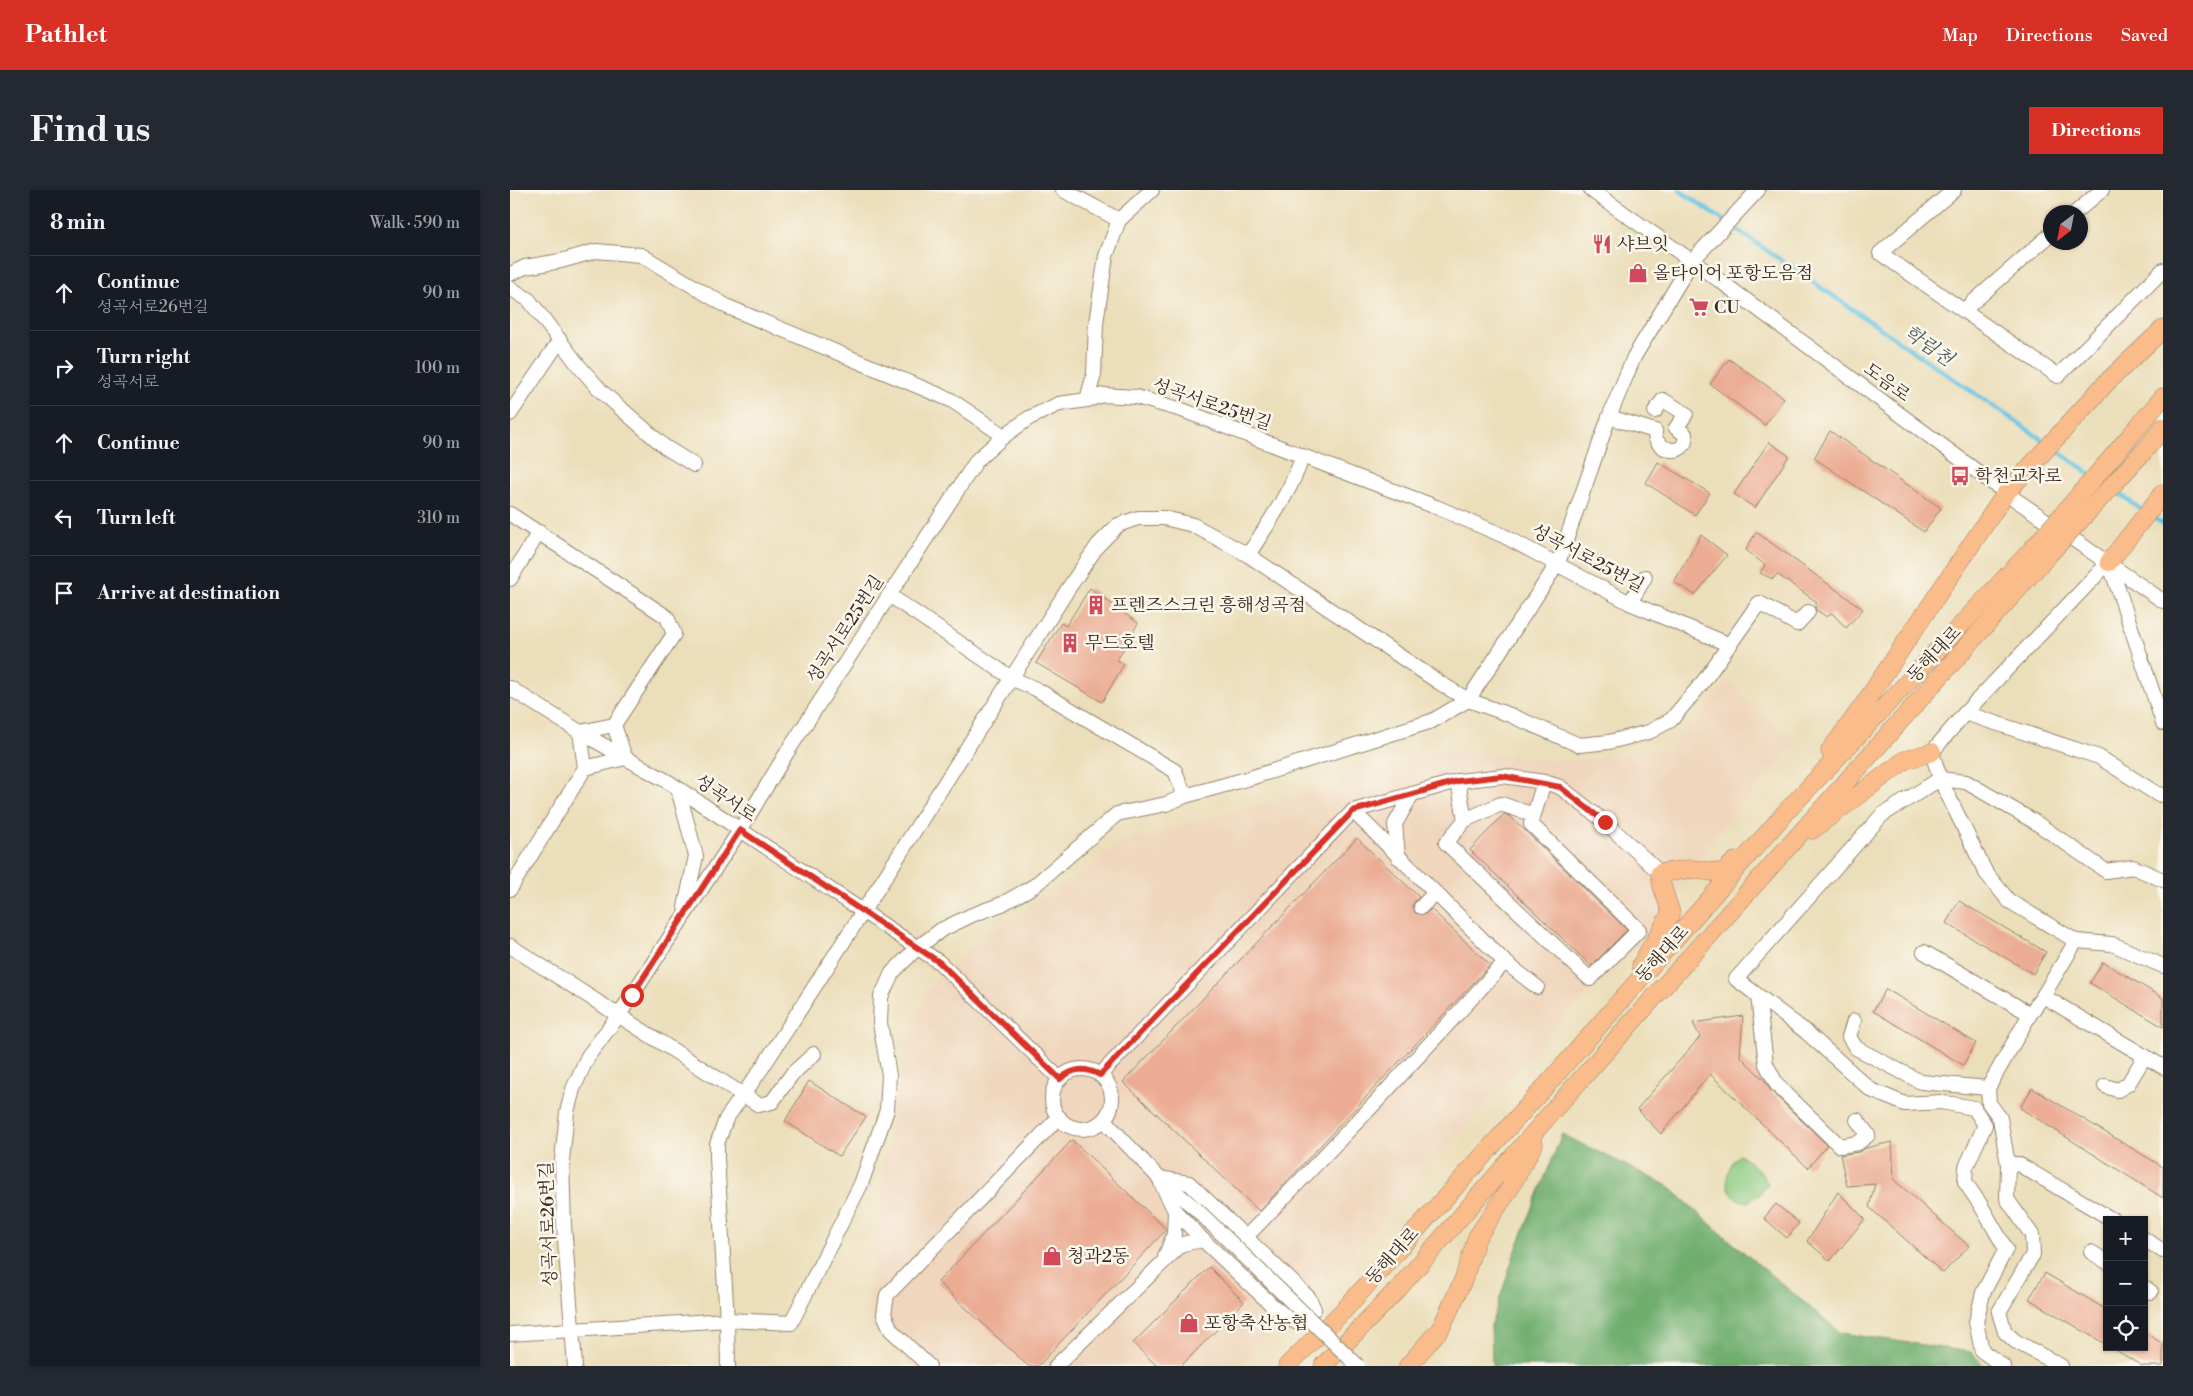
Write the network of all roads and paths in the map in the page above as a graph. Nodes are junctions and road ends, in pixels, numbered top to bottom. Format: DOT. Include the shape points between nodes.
graph roads {
  1 [pos="1063,190"];
  2 [pos="1152,190"];
  3 [pos="1591,190"];
  4 [pos="1758,190"];
  5 [pos="1954,190"];
  6 [pos="2102,190"];
  7 [pos="2084,205"];
  8 [pos="1119,220"];
  9 [pos="2043,241"];
  10 [pos="1692,261"];
  11 [pos="2163,270"];
  12 [pos="510,274"];
  13 [pos="510,288"];
  14 [pos="1964,310"];
  15 [pos="2163,329"];
  16 [pos="560,340"];
  17 [pos="2163,397"];
  18 [pos="1087,400"];
  19 [pos="1655,411"];
  20 [pos="510,414"];
  21 [pos="1609,417"];
  22 [pos="1676,428"];
  23 [pos="2163,428"];
  24 [pos="1655,431"];
  25 [pos="1004,436"];
  26 [pos="1302,458"];
  27 [pos="694,465"];
  28 [pos="2006,493"];
  29 [pos="2160,500"];
  30 [pos="510,514"];
  31 [pos="539,532"];
  32 [pos="2044,548"];
  33 [pos="1248,555"];
  34 [pos="2109,562"];
  35 [pos="1558,563"];
  36 [pos="1645,577"];
  37 [pos="510,579"];
  38 [pos="889,595"];
  39 [pos="2163,601"];
  40 [pos="1630,602"];
  41 [pos="1808,612"];
  42 [pos="1730,644"];
  43 [pos="1012,679"];
  44 [pos="510,688"];
  45 [pos="1468,700"];
  46 [pos="1966,713"];
  47 [pos="2163,724"];
  48 [pos="614,725"];
  49 [pos="580,732"];
  50 [pos="1932,752"];
  51 [pos="625,758"];
  52 [pos="585,768"];
  53 [pos="1940,779"];
  54 [pos="1458,781"];
  55 [pos="1544,782"];
  56 [pos="678,789"];
  57 [pos="1412,794"];
  58 [pos="1185,796"];
  59 [pos="2163,796"];
  60 [pos="1353,811"];
  61 [pos="1785,813"];
  62 [pos="1534,815"];
  63 [pos="1465,820"];
  64 [pos="740,830"];
  65 [pos="1782,853"];
  66 [pos="1398,857"];
  67 [pos="1660,873"];
  68 [pos="2163,880"];
  69 [pos="510,889"];
  70 [pos="1435,893"];
  71 [pos="1421,907"];
  72 [pos="863,912"];
  73 [pos="683,917"];
  74 [pos="2076,941"];
  75 [pos="510,946"];
  76 [pos="917,948"];
  77 [pos="1924,952"];
  78 [pos="1506,962"];
  79 [pos="2163,966"];
  80 [pos="1537,987"];
  81 [pos="1758,996"];
  82 [pos="2043,996"];
  83 [pos="1618,1003"];
  84 [pos="2030,1014"];
  85 [pos="618,1015"];
  86 [pos="1854,1021"];
  87 [pos="814,1054"];
  88 [pos="2145,1056"];
  89 [pos="2163,1067"];
  90 [pos="1100,1075"];
  91 [pos="1060,1079"];
  92 [pos="2105,1086"];
  93 [pos="1988,1088"];
  94 [pos="743,1094"];
  95 [pos="1550,1114"];
  96 [pos="1059,1117"];
  97 [pos="1104,1120"];
  98 [pos="1857,1120"];
  99 [pos="2008,1165"];
  100 [pos="1159,1178"];
  101 [pos="1175,1210"];
  102 [pos="2106,1216"];
  103 [pos="1246,1237"];
  104 [pos="1203,1240"];
  105 [pos="2148,1245"];
  106 [pos="2163,1251"];
  107 [pos="2091,1252"];
  108 [pos="2105,1261"];
  109 [pos="1162,1263"];
  110 [pos="1314,1309"];
  111 [pos="728,1320"];
  112 [pos="1300,1324"];
  113 [pos="573,1331"];
  114 [pos="510,1334"];
  115 [pos="575,1366"];
  116 [pos="728,1366"];
  117 [pos="929,1366"];
  118 [pos="1056,1366"];
  119 [pos="1287,1366"];
  120 [pos="1323,1366"];
  121 [pos="1358,1366"];
  122 [pos="1408,1366"];
  123 [pos="2004,1366"];
  124 [pos="2061,1366"];
  1 -- 8 [label="street"];
  2 -- 8 [label="street"];
  3 -- 10 [label="street, 도음로"];
  4 -- 10 [label="street"];
  5 -- 14 [label="street" via="1880,253"];
  6 -- 7 [label="street"];
  8 -- 18 [label="street" via="1106,256 1096,323 1094,374"];
  9 -- 14 [label="street"];
  10 -- 21 [label="street" via="1634,357"];
  10 -- 28 [label="street, 도음로"];
  11 -- 14 [label="street" via="2058,376"];
  12 -- 25 [label="street" via="525,267 596,251 641,255 728,307 950,400"];
  13 -- 16 [label="street" via="529,300"];
  15 -- 28 [label="main road" via="2107,382"];
  16 -- 20 [label="street"];
  16 -- 27 [label="street" via="602,392 665,447"];
  17 -- 32 [label="main road, bridge"];
  18 -- 25 [label="street, 성곡서로25번길" via="1059,404 1029,418"];
  18 -- 26 [label="street, 성곡서로25번길" via="1103,395 1136,397 1182,410"];
  19 -- 22 [label="street" via="1663,400 1686,414"];
  21 -- 24 [label="street"];
  21 -- 35 [label="street"];
  22 -- 24 [label="street" via="1661,425"];
  22 -- 24 [label="street" via="1685,434 1686,440 1677,451 1659,445"];
  23 -- 32 [label="main road, bridge" via="2144,451"];
  25 -- 38 [label="street, 성곡서로25번길" via="977,460"];
  26 -- 33 [label="street" via="1281,504"];
  26 -- 35 [label="street, 성곡서로25번길" via="1436,507"];
  28 -- 34 [label="street, 도음로"];
  28 -- 61 [label="main road" via="1862,707"];
  29 -- 34 [label="main road"];
  30 -- 31 [label="street"];
  31 -- 37 [label="street"];
  31 -- 48 [label="street" via="667,617 674,634"];
  32 -- 61 [label="main road, 동해대로"];
  32 -- 65 [label="main road"];
  33 -- 43 [label="street" via="1193,525 1164,518 1138,518 1118,525 1098,545"];
  33 -- 45 [label="street"];
  34 -- 39 [label="street, 도음로"];
  34 -- 46 [label="street"];
  34 -- 47 [label="street"];
  35 -- 40 [label="street, 성곡서로25번길"];
  35 -- 45 [label="street"];
  36 -- 40 [label="street"];
  38 -- 43 [label="street"];
  38 -- 64 [label="street, 성곡서로25번길"];
  40 -- 42 [label="street, 성곡서로25번길"];
  41 -- 42 [label="street" via="1797,624 1759,603"];
  42 -- 45 [label="street" via="1671,720 1649,732 1609,742 1579,745 1510,714"];
  43 -- 58 [label="street" via="1036,689 1175,772"];
  43 -- 72 [label="street"];
  44 -- 49 [label="street, 성곡서로"];
  45 -- 58 [label="street" via="1432,721"];
  46 -- 50 [label="street"];
  46 -- 59 [label="street" via="2098,757"];
  48 -- 49 [label="street"];
  48 -- 51 [label="street"];
  49 -- 51 [label="street, 성곡서로"];
  49 -- 52 [label="street"];
  50 -- 53 [label="street"];
  50 -- 65 [label="main road" via="1905,760"];
  51 -- 52 [label="street"];
  51 -- 56 [label="street, 성곡서로"];
  52 -- 69 [label="street"];
  53 -- 68 [label="street" via="1966,782 2035,822 2106,871 2133,866"];
  53 -- 74 [label="street" via="1986,873 2009,901"];
  53 -- 81 [label="street" via="1882,815 1736,979"];
  54 -- 55 [label="street" via="1502,776"];
  54 -- 57 [label="street"];
  54 -- 63 [label="street"];
  55 -- 62 [label="street"];
  55 -- 67 [label="street" via="1560,787 1605,822"];
  56 -- 64 [label="street, 성곡서로"];
  56 -- 73 [label="street" via="696,856"];
  57 -- 60 [label="street"];
  57 -- 66 [label="street" via="1395,824"];
  58 -- 76 [label="street" via="1166,804 1117,814 1034,886 1002,904 941,930"];
  60 -- 66 [label="street"];
  60 -- 90 [label="street"];
  61 -- 67 [label="main road" via="1723,873 1690,868"];
  61 -- 83 [label="main road, 동해대로"];
  62 -- 63 [label="street" via="1501,804"];
  62 -- 63 [label="street" via="1531,824 1639,930 1590,979 1446,843"];
  64 -- 72 [label="street, 성곡서로"];
  64 -- 73 [label="street, 성곡서로26번길"];
  65 -- 95 [label="main road"];
  66 -- 70 [label="street"];
  67 -- 83 [label="main road" via="1671,913"];
  70 -- 71 [label="street"];
  70 -- 78 [label="street"];
  72 -- 76 [label="street, 성곡서로"];
  72 -- 94 [label="street"];
  73 -- 85 [label="street, 성곡서로26번길"];
  74 -- 79 [label="street" via="2112,944"];
  74 -- 82 [label="street"];
  75 -- 85 [label="street"];
  76 -- 91 [label="street, 성곡서로" via="939,962"];
  76 -- 111 [label="street" via="892,973 881,997 880,1023 889,1075 880,1132 861,1184 803,1301 791,1323"];
  77 -- 84 [label="street"];
  78 -- 80 [label="street"];
  78 -- 103 [label="street"];
  81 -- 98 [label="street" via="1766,1064 1778,1085 1840,1146 1858,1143 1868,1135"];
  81 -- 123 [label="street" via="1871,1090 1905,1104 1941,1102 1974,1108 1985,1125 1966,1167 1965,1182 2006,1248 1983,1294 1976,1322 1982,1351"];
  82 -- 84 [label="street"];
  82 -- 88 [label="street"];
  83 -- 119 [label="main road, 동해대로" via="1344,1310"];
  84 -- 93 [label="street"];
  85 -- 94 [label="street"];
  85 -- 113 [label="street, 성곡서로26번길" via="588,1056 567,1112 562,1160"];
  86 -- 93 [label="street" via="1848,1037 1856,1048 1921,1082"];
  87 -- 94 [label="street" via="792,1074 772,1102 759,1105"];
  88 -- 89 [label="street"];
  88 -- 92 [label="street" via="2128,1084 2118,1090"];
  90 -- 91 [label="street" via="1084,1069 1066,1073"];
  90 -- 97 [label="street" via="1107,1082 1112,1101"];
  91 -- 96 [label="street" via="1052,1098"];
  93 -- 99 [label="street" via="1989,1103 2000,1118"];
  94 -- 111 [label="street" via="726,1119 718,1144"];
  95 -- 120 [label="main road" via="1399,1288"];
  95 -- 122 [label="main road" via="1510,1188 1478,1237 1441,1328"];
  96 -- 97 [label="street" via="1076,1128 1096,1126"];
  96 -- 117 [label="street" via="888,1295 884,1314 891,1330"];
  97 -- 100 [label="street"];
  99 -- 102 [label="street" via="2018,1164"];
  99 -- 124 [label="street" via="2007,1199 2032,1235 2033,1254 1999,1312 2005,1332"];
  100 -- 101 [label="street"];
  100 -- 103 [label="street" via="1189,1183"];
  100 -- 121 [label="street, bridge" via="1196,1209"];
  101 -- 104 [label="street"];
  101 -- 109 [label="street" via="1174,1234"];
  103 -- 110 [label="street" via="1309,1298"];
  104 -- 109 [label="street" via="1182,1244"];
  104 -- 112 [label="street" via="1289,1319"];
  105 -- 106 [label="street"];
  107 -- 108 [label="street"];
  109 -- 118 [label="street"];
  111 -- 113 [label="street"];
  111 -- 116 [label="street"];
  113 -- 114 [label="street"];
  113 -- 115 [label="street, 성곡서로26번길"];
}
